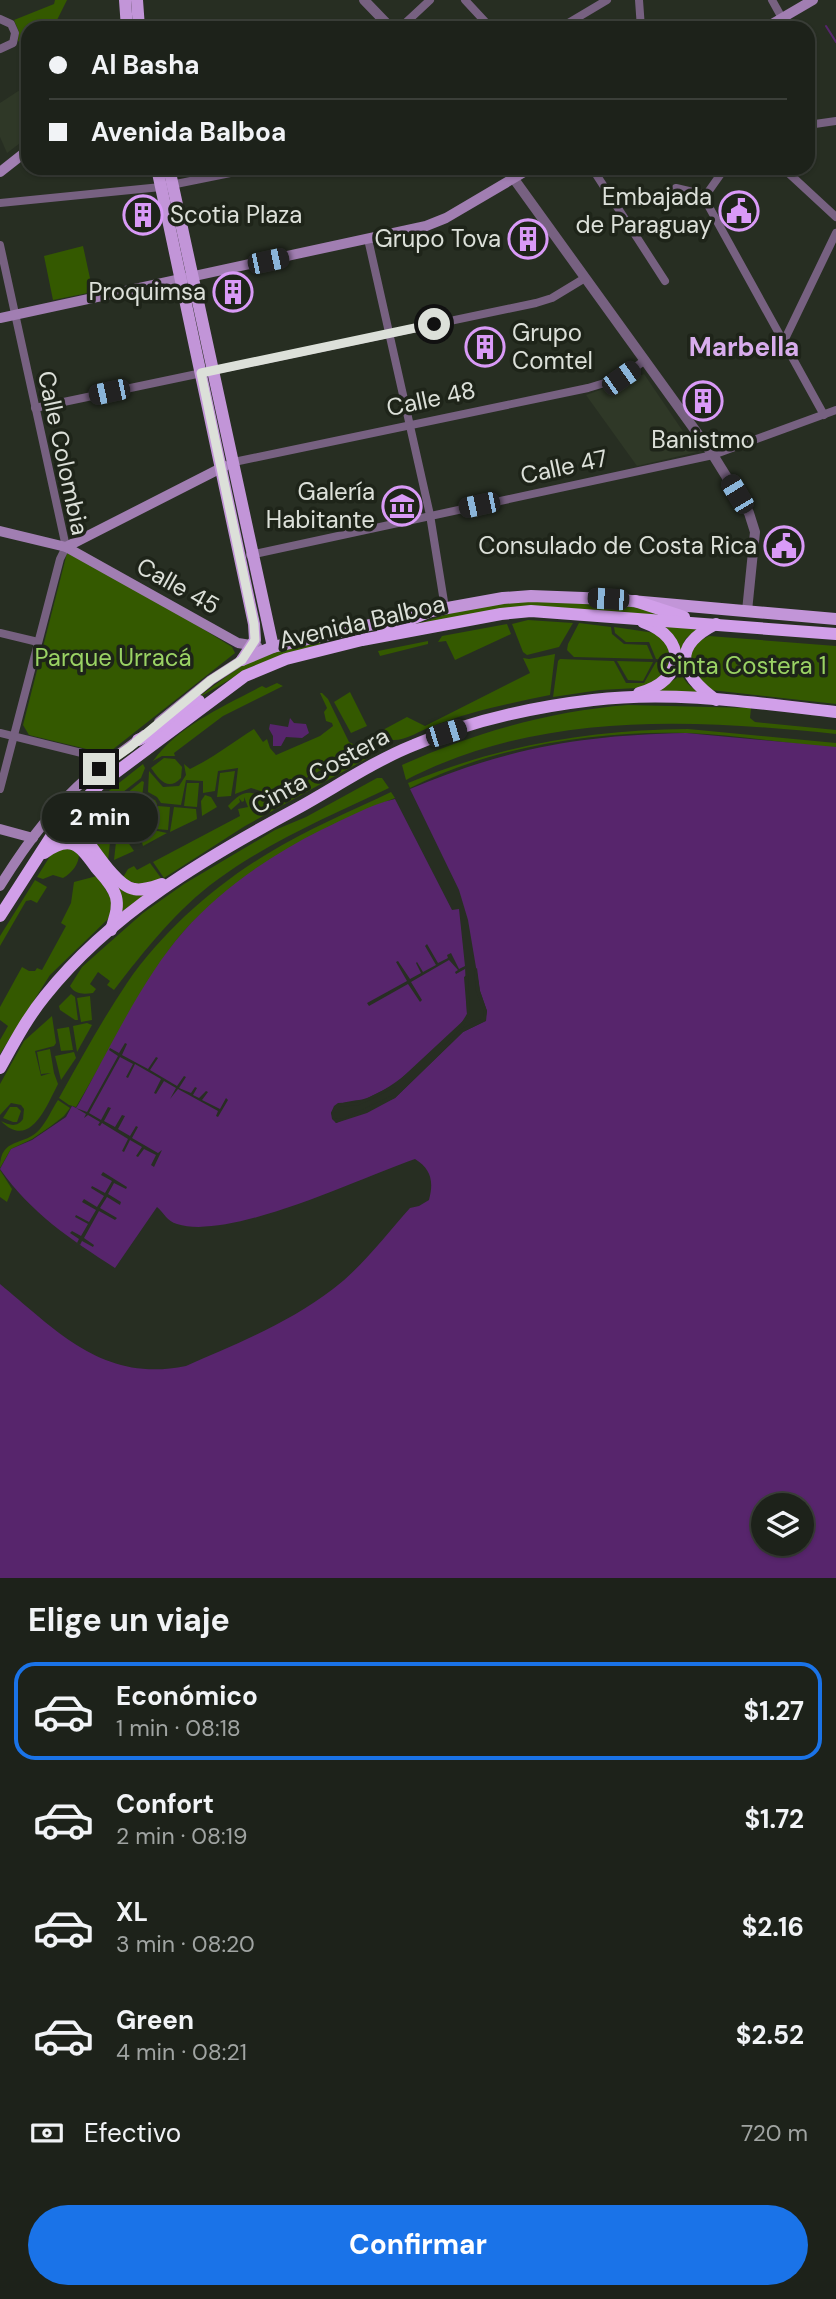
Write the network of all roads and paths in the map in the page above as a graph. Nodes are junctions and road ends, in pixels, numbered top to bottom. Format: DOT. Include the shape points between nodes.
graph roads {
  1 [pos="125,0"];
  2 [pos="364,0"];
  3 [pos="430,0"];
  4 [pos="465,0"];
  5 [pos="607,0"];
  6 [pos="639,0"];
  7 [pos="772,0"];
  8 [pos="813,0"];
  9 [pos="140,4"];
  10 [pos="782,18"];
  11 [pos="0,19"];
  12 [pos="128,21"];
  13 [pos="132,21"];
  14 [pos="384,21"];
  15 [pos="408,21"];
  16 [pos="484,21"];
  17 [pos="572,21"];
  18 [pos="640,21"];
  19 [pos="777,21"];
  20 [pos="0,49"];
  21 [pos="836,121"];
  22 [pos="815,124"];
  23 [pos="21,156"];
  24 [pos="0,172"];
  25 [pos="161,175"];
  26 [pos="168,175"];
  27 [pos="221,175"];
  28 [pos="511,175"];
  29 [pos="518,175"];
  30 [pos="596,175"];
  31 [pos="720,175"];
  32 [pos="791,175"];
  33 [pos="513,178"];
  34 [pos="167,186"];
  35 [pos="676,188"];
  36 [pos="706,195"];
  37 [pos="0,203"];
  38 [pos="836,217"];
  39 [pos="836,233"];
  40 [pos="369,239"];
  41 [pos="0,245"];
  42 [pos="585,278"];
  43 [pos="187,279"];
  44 [pos="664,281"];
  45 [pos="15,315"];
  46 [pos="0,318"];
  47 [pos="390,334"];
  48 [pos="784,341"];
  49 [pos="645,360"];
  50 [pos="207,372"];
  51 [pos="35,408"];
  52 [pos="836,410"];
  53 [pos="824,415"];
  54 [pos="410,425"];
  55 [pos="713,455"];
  56 [pos="233,462"];
  57 [pos="221,468"];
  58 [pos="430,515"];
  59 [pos="0,531"];
  60 [pos="66,547"];
  61 [pos="247,556"];
  62 [pos="635,601"];
  63 [pos="438,610"];
  64 [pos="747,611"];
  65 [pos="620,618"];
  66 [pos="836,619"];
  67 [pos="710,623"];
  68 [pos="0,633"];
  69 [pos="836,635"];
  70 [pos="362,640"];
  71 [pos="38,642"];
  72 [pos="273,647"];
  73 [pos="255,649"];
  74 [pos="242,660"];
  75 [pos="245,676"];
  76 [pos="625,697"];
  77 [pos="716,700"];
  78 [pos="836,712"];
  79 [pos="0,733"];
  80 [pos="14,737"];
  81 [pos="138,740"];
  82 [pos="110,760"];
  83 [pos="128,764"];
  84 [pos="0,789"];
  85 [pos="0,829"];
  86 [pos="33,838"];
  87 [pos="37,859"];
  88 [pos="175,880"];
  89 [pos="0,886"];
  90 [pos="0,916"];
  91 [pos="111,930"];
  92 [pos="0,1068"];
  1 -- 12 [label="main road"];
  2 -- 14 [label="street"];
  3 -- 15 [label="street"];
  4 -- 16 [label="street"];
  5 -- 17 [label="street"];
  6 -- 18 [label="street"];
  7 -- 10 [label="street"];
  8 -- 10 [label="main road"];
  9 -- 13 [label="main road"];
  10 -- 19 [label="main road"];
  11 -- 20 [label="street" via="11,24 15,33 13,43"];
  21 -- 22 [label="street"];
  23 -- 24 [label="main road"];
  25 -- 34 [label="main road"];
  26 -- 34 [label="main road"];
  27 -- 34 [label="street"];
  28 -- 33 [label="street"];
  29 -- 33 [label="main road"];
  30 -- 44 [label="street"];
  31 -- 36 [label="street"];
  32 -- 38 [label="street"];
  33 -- 40 [label="main road" via="446,218"];
  33 -- 42 [label="street"];
  34 -- 37 [label="street"];
  34 -- 43 [label="main road"];
  35 -- 36 [label="street"];
  36 -- 48 [label="street"];
  39 -- 48 [label="street"];
  40 -- 43 [label="main road"];
  40 -- 47 [label="street"];
  41 -- 45 [label="street, Calle Colombia"];
  42 -- 47 [label="street" via="536,303"];
  42 -- 49 [label="street"];
  43 -- 45 [label="main road"];
  43 -- 50 [label="main road"];
  45 -- 46 [label="main road"];
  45 -- 51 [label="street, Calle Colombia"];
  47 -- 50 [label="street"];
  47 -- 54 [label="street"];
  48 -- 53 [label="street"];
  49 -- 54 [label="street, Calle 48" via="621,378 588,388"];
  49 -- 55 [label="street"];
  50 -- 51 [label="street"];
  50 -- 56 [label="main road"];
  50 -- 57 [label="main road"];
  51 -- 60 [label="street, Calle Colombia"];
  52 -- 53 [label="street, Calle 47"];
  53 -- 55 [label="street, Calle 47"];
  54 -- 56 [label="street, Calle 48"];
  54 -- 58 [label="street"];
  55 -- 58 [label="street, Calle 47"];
  55 -- 64 [label="street" via="749,513 755,532"];
  56 -- 57 [label="main road, Calle 48"];
  56 -- 61 [label="main road"];
  57 -- 60 [label="main road, Calle 48"];
  57 -- 61 [label="main road"];
  58 -- 61 [label="street, Calle 47"];
  58 -- 63 [label="street"];
  59 -- 60 [label="main road, Calle 45"];
  60 -- 71 [label="street, Calle Colombia"];
  60 -- 73 [label="main road, Calle 45"];
  61 -- 72 [label="main road"];
  61 -- 73 [label="main road"];
  62 -- 63 [label="main road, Avenida Balboa" via="531,596"];
  62 -- 64 [label="main road, Avenida Balboa"];
  62 -- 67 [label="highway"];
  63 -- 70 [label="highway"];
  63 -- 72 [label="main road, Avenida Balboa"];
  64 -- 66 [label="main road, Avenida Balboa"];
  65 -- 67 [label="highway, Avenida Balboa"];
  65 -- 70 [label="highway, Avenida Balboa" via="531,611"];
  65 -- 76 [label="highway" via="660,630 676,652 673,671 664,682"];
  67 -- 69 [label="highway, Avenida Balboa"];
  67 -- 77 [label="highway" via="692,640 685,661 692,680"];
  68 -- 71 [label="street"];
  70 -- 75 [label="highway, Avenida Balboa"];
  71 -- 80 [label="street, Calle Colombia"];
  72 -- 73 [label="main road, Avenida Balboa"];
  73 -- 74 [label="main road"];
  74 -- 81 [label="main road"];
  75 -- 81 [label="highway"];
  75 -- 83 [label="highway, Avenida Balboa"];
  76 -- 77 [label="highway, Cinta Costera"];
  76 -- 88 [label="highway, Cinta Costera" via="529,710 413,745"];
  77 -- 78 [label="highway, Cinta Costera"];
  79 -- 80 [label="street"];
  80 -- 82 [label="street"];
  80 -- 84 [label="street, Calle Colombia"];
  81 -- 82 [label="main road"];
  82 -- 86 [label="main road" via="69,795"];
  83 -- 87 [label="highway, Avenida Balboa" via="71,813"];
  83 -- 88 [label="highway" via="83,812 83,835 123,886 147,889"];
  85 -- 86 [label="main road"];
  86 -- 89 [label="main road"];
  87 -- 90 [label="highway, Avenida Balboa"];
  87 -- 91 [label="highway" via="63,843 83,849 117,899"];
  88 -- 91 [label="highway, Cinta Costera"];
  91 -- 92 [label="highway, Cinta Costera" via="44,997"];
}
